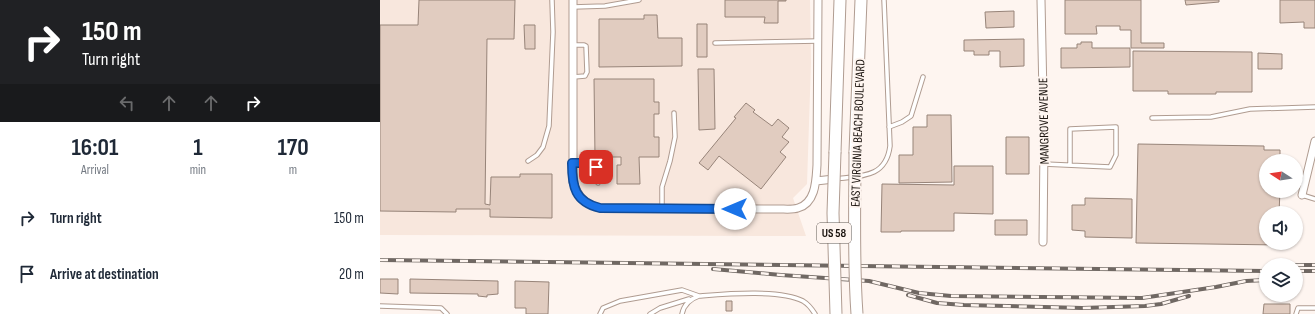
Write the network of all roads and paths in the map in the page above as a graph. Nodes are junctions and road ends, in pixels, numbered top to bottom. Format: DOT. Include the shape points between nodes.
graph roads {
  1 [pos="552,0"];
  2 [pos="639,0"];
  3 [pos="818,0"];
  4 [pos="840,0"];
  5 [pos="861,0"];
  6 [pos="884,0"];
  7 [pos="1041,0"];
  8 [pos="573,3"];
  9 [pos="819,41"];
  10 [pos="715,43"];
  11 [pos="572,45"];
  12 [pos="572,77"];
  13 [pos="923,77"];
  14 [pos="1315,107"];
  15 [pos="674,113"];
  16 [pos="1152,118"];
  17 [pos="889,127"];
  18 [pos="1315,141"];
  19 [pos="528,161"];
  20 [pos="572,163"];
  21 [pos="1044,164"];
  22 [pos="1070,165"];
  23 [pos="834,179"];
  24 [pos="816,181"];
  25 [pos="598,183"];
  26 [pos="1303,191"];
  27 [pos="1303,195"];
  28 [pos="1315,199"];
  29 [pos="662,209"];
  30 [pos="1043,242"];
  31 [pos="699,296"];
  32 [pos="690,299"];
  33 [pos="380,306"];
  34 [pos="1315,308"];
  35 [pos="447,314"];
  36 [pos="600,314"];
  37 [pos="650,314"];
  38 [pos="682,314"];
  39 [pos="815,314"];
  40 [pos="836,314"];
  41 [pos="857,314"];
  42 [pos="1296,314"];
  1 -- 19 [label="lane" via="549,126 543,147"];
  2 -- 8 [label="lane" via="605,6"];
  3 -- 9 [label="street"];
  4 -- 40 [label="main road, EAST VIRGINIA BEACH BOULEVARD / US 58, bridge" via="833,212"];
  5 -- 41 [label="main road, EAST VIRGINIA BEACH BOULEVARD / US 58, bridge" via="854,234"];
  6 -- 17 [label="lane"];
  7 -- 21 [label="street, MANGROVE AVENUE"];
  8 -- 11 [label="street"];
  9 -- 10 [label="lane"];
  9 -- 24 [label="street"];
  11 -- 12 [label="street"];
  11 -- 12 [label="lane" via="586,46 587,72 585,76"];
  12 -- 20 [label="street"];
  13 -- 17 [label="lane" via="911,116"];
  14 -- 16 [label="lane" via="1250,109 1211,117"];
  15 -- 29 [label="lane" via="675,137 662,187"];
  17 -- 23 [label="lane" via="889,156 882,167 868,176"];
  18 -- 26 [label="street"];
  20 -- 25 [label="lane" via="588,163 596,167 599,170"];
  20 -- 29 [label="street" via="572,182 576,191 580,198 592,206"];
  21 -- 22 [label="lane"];
  21 -- 30 [label="street, MANGROVE AVENUE"];
  22 -- 22 [label="lane" via="1110,167 1116,155 1116,127 1070,129"];
  23 -- 24 [label="street"];
  24 -- 29 [label="street" via="809,201 797,209"];
  27 -- 28 [label="lane"];
  31 -- 32 [label="lane"];
  31 -- 36 [label="lane" via="682,290 620,301 603,308"];
  31 -- 39 [label="lane" via="785,295 804,301"];
  32 -- 37 [label="lane" via="660,308"];
  32 -- 38 [label="lane"];
  33 -- 35 [label="lane" via="441,308"];
  34 -- 42 [label="lane" via="1298,308"];
}
